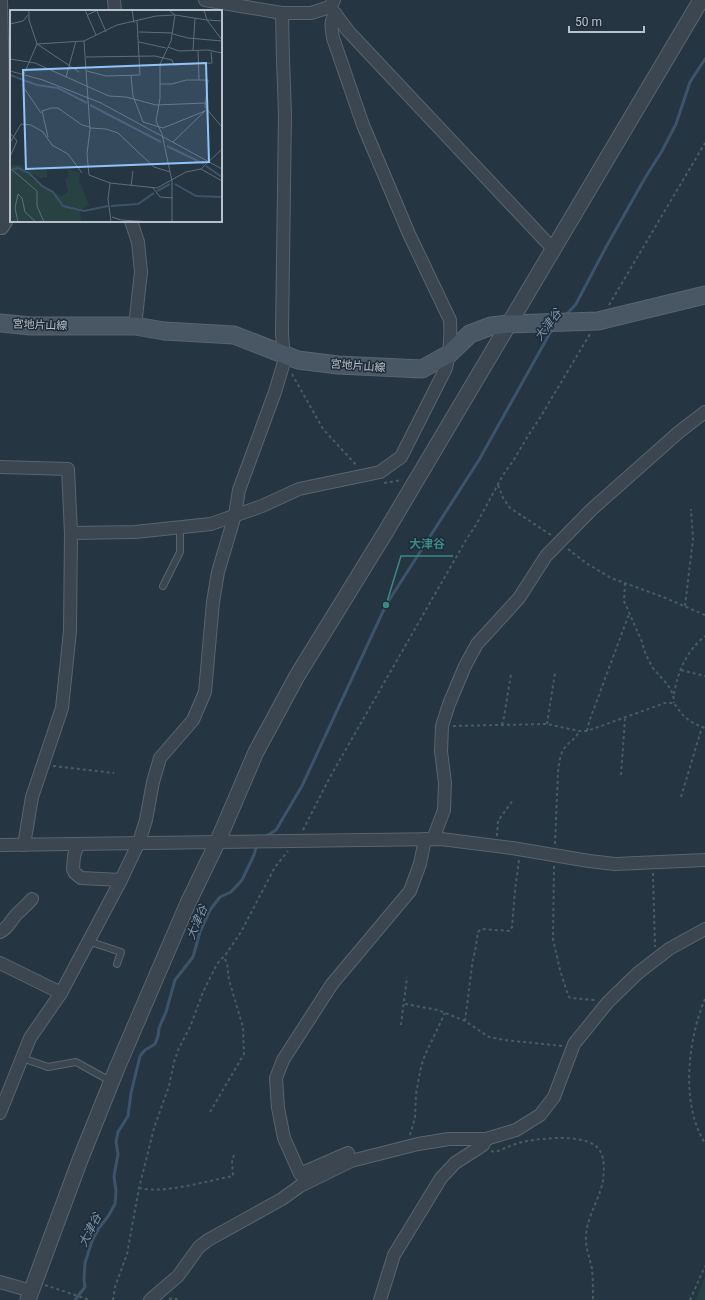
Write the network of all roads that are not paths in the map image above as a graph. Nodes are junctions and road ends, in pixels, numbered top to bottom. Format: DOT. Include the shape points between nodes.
graph roads {
  1 [pos="1,0"];
  2 [pos="114,0"];
  3 [pos="205,0"];
  4 [pos="701,1"];
  5 [pos="333,7"];
  6 [pos="115,10"];
  7 [pos="282,13"];
  8 [pos="4,50"];
  9 [pos="131,222"];
  10 [pos="0,228"];
  11 [pos="554,250"];
  12 [pos="705,295"];
  13 [pos="0,323"];
  14 [pos="509,324"];
  15 [pos="135,326"];
  16 [pos="449,354"];
  17 [pos="283,359"];
  18 [pos="705,412"];
  19 [pos="0,467"];
  20 [pos="235,516"];
  21 [pos="180,527"];
  22 [pos="70,533"];
  23 [pos="164,586"];
  24 [pos="429,839"];
  25 [pos="139,842"];
  26 [pos="220,842"];
  27 [pos="78,844"];
  28 [pos="0,845"];
  29 [pos="24,845"];
  30 [pos="705,860"];
  31 [pos="121,880"];
  32 [pos="32,899"];
  33 [pos="705,929"];
  34 [pos="0,932"];
  35 [pos="88,941"];
  36 [pos="0,963"];
  37 [pos="117,964"];
  38 [pos="61,993"];
  39 [pos="22,1058"];
  40 [pos="112,1082"];
  41 [pos="0,1113"];
  42 [pos="485,1141"];
  43 [pos="362,1158"];
  44 [pos="0,1282"];
  45 [pos="30,1296"];
  46 [pos="150,1300"];
  47 [pos="380,1300"];
  1 -- 8 [label="street"];
  2 -- 6 [label="street"];
  3 -- 7 [label="street"];
  4 -- 11 [label="street"];
  5 -- 7 [label="street" via="311,13"];
  5 -- 11 [label="street" via="349,32"];
  5 -- 16 [label="street" via="333,38 362,125 450,320"];
  7 -- 17 [label="street" via="285,115"];
  8 -- 10 [label="street" via="6,222"];
  9 -- 15 [label="street" via="138,242 141,272"];
  11 -- 14 [label="street"];
  12 -- 14 [label="main road, 宮地片山線" via="598,321"];
  13 -- 15 [label="main road, 宮地片山線" via="31,326"];
  14 -- 16 [label="main road, 宮地片山線" via="490,326 470,334"];
  14 -- 26 [label="street" via="297,676 256,752"];
  15 -- 17 [label="main road, 宮地片山線" via="164,331 234,335 264,346"];
  16 -- 17 [label="main road, 宮地片山線" via="422,369 338,365"];
  16 -- 20 [label="street" via="446,368 401,457 380,472 299,490"];
  17 -- 20 [label="street" via="275,392 239,490"];
  18 -- 24 [label="street" via="678,432 591,510 546,556 519,598 477,644 465,666 442,726 444,810"];
  19 -- 22 [label="street" via="68,470"];
  20 -- 21 [label="street" via="211,524"];
  20 -- 25 [label="street" via="218,572 205,692 192,720 160,758"];
  21 -- 22 [label="street" via="135,532"];
  21 -- 23 [label="lane" via="180,552"];
  22 -- 29 [label="street" via="70,631 62,708 32,797"];
  24 -- 26 [label="street"];
  24 -- 30 [label="street" via="522,849 615,864"];
  24 -- 43 [label="street" via="410,891 332,984 283,1060 276,1078 284,1138 300,1174 349,1153 361,1151"];
  25 -- 26 [label="street"];
  25 -- 27 [label="street"];
  25 -- 31 [label="street"];
  26 -- 40 [label="street" via="178,924"];
  27 -- 29 [label="street"];
  27 -- 31 [label="street" via="74,856 75,873 81,878"];
  28 -- 29 [label="street"];
  31 -- 35 [label="street"];
  32 -- 34 [label="street" via="5,930"];
  33 -- 42 [label="street" via="658,957 608,1002 574,1044 554,1097 540,1115 516,1130"];
  35 -- 37 [label="lane" via="121,952"];
  35 -- 38 [label="street"];
  36 -- 38 [label="street"];
  38 -- 39 [label="street" via="30,1038"];
  39 -- 40 [label="lane" via="48,1067 76,1062"];
  39 -- 41 [label="street"];
  40 -- 45 [label="street"];
  42 -- 43 [label="street" via="449,1139"];
  42 -- 47 [label="street" via="441,1178 394,1255"];
  43 -- 46 [label="street" via="351,1160 300,1186 208,1240 178,1276"];
  44 -- 45 [label="street"];
}
